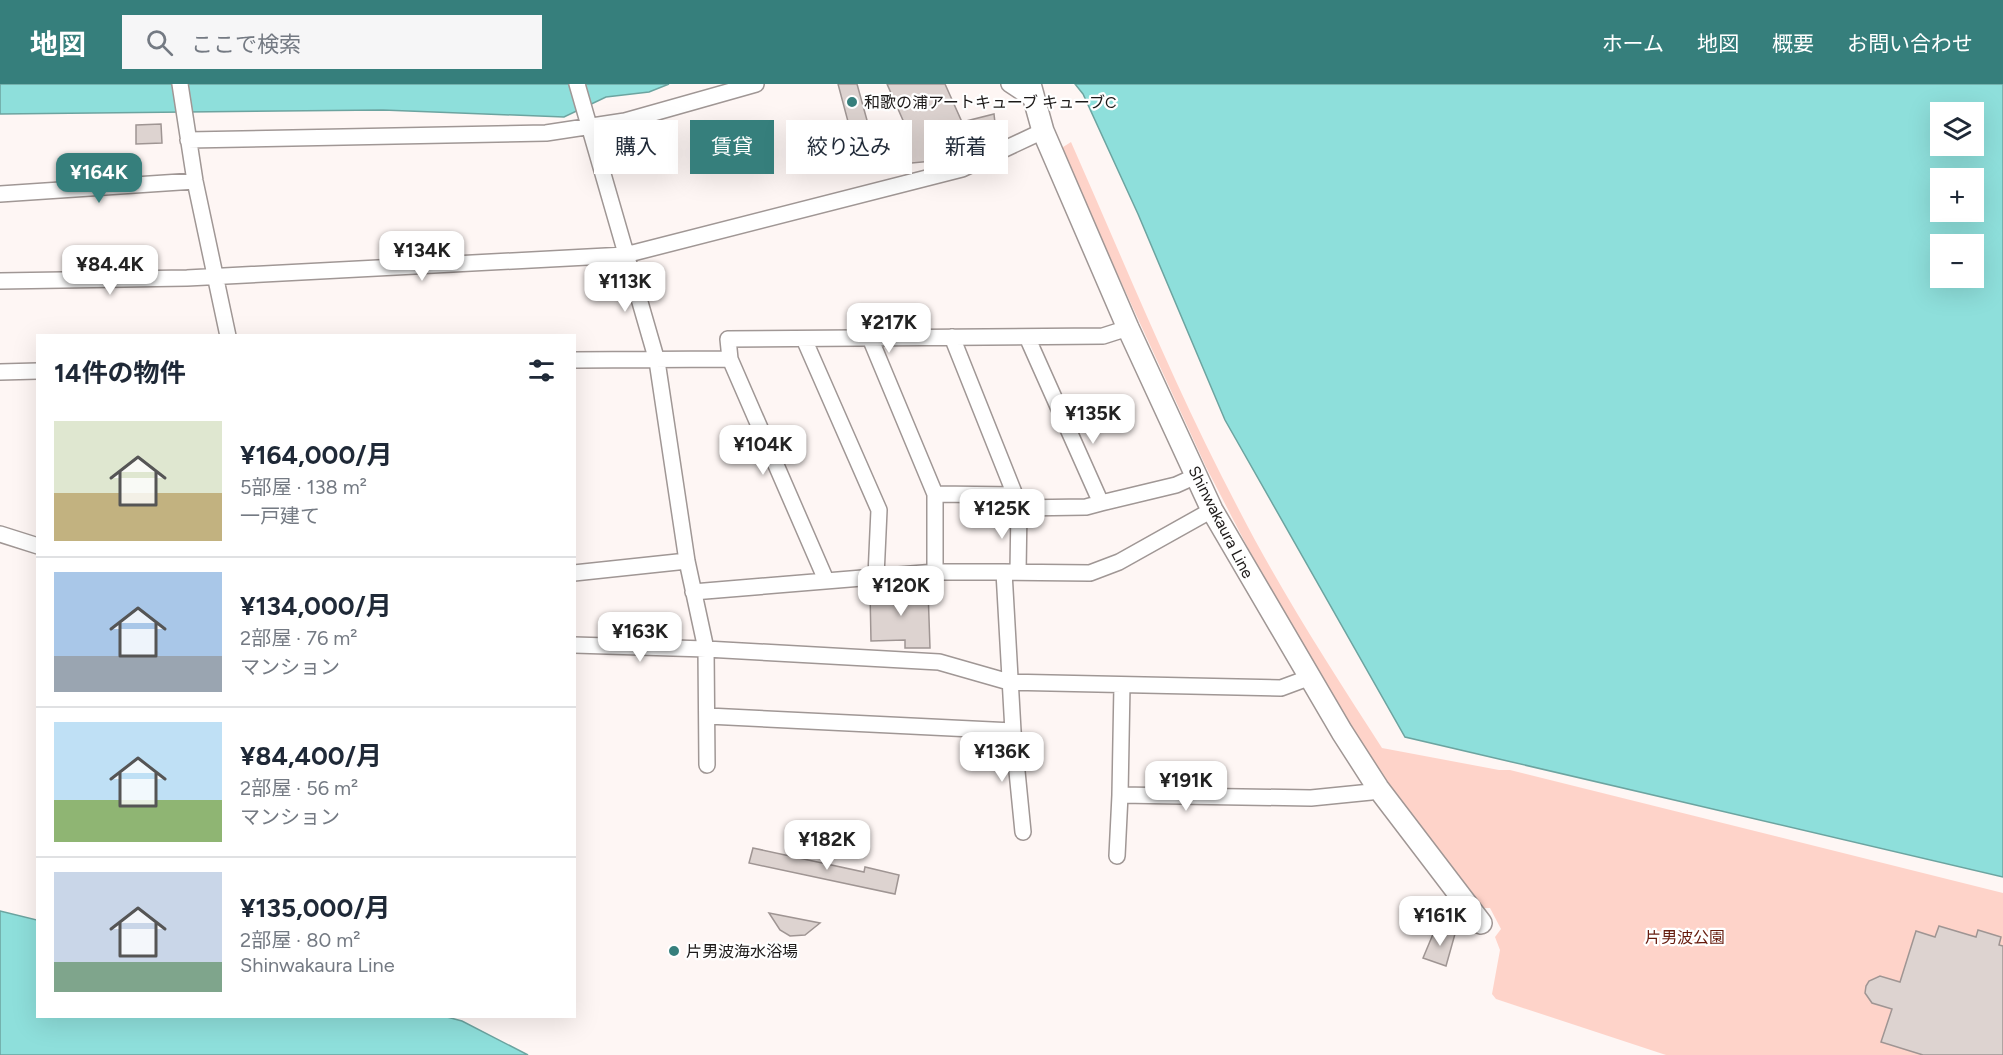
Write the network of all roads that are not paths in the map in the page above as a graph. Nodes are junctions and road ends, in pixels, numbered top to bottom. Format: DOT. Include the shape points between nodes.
graph roads {
  1 [pos="180,84"];
  2 [pos="577,84"];
  3 [pos="756,84"];
  4 [pos="1009,84"];
  5 [pos="1031,92"];
  6 [pos="589,122"];
  7 [pos="1043,132"];
  8 [pos="188,140"];
  9 [pos="195,181"];
  10 [pos="0,194"];
  11 [pos="625,255"];
  12 [pos="217,275"];
  13 [pos="0,281"];
  14 [pos="1128,328"];
  15 [pos="228,334"];
  16 [pos="952,337"];
  17 [pos="1027,337"];
  18 [pos="870,338"];
  19 [pos="804,339"];
  20 [pos="730,359"];
  21 [pos="576,360"];
  22 [pos="657,360"];
  23 [pos="36,371"];
  24 [pos="0,372"];
  25 [pos="1196,476"];
  26 [pos="935,494"];
  27 [pos="1017,502"];
  28 [pos="1101,504"];
  29 [pos="1212,510"];
  30 [pos="0,534"];
  31 [pos="36,545"];
  32 [pos="687,561"];
  33 [pos="935,572"];
  34 [pos="1011,572"];
  35 [pos="576,573"];
  36 [pos="876,576"];
  37 [pos="826,580"];
  38 [pos="693,592"];
  39 [pos="576,645"];
  40 [pos="706,649"];
  41 [pos="1308,678"];
  42 [pos="1009,682"];
  43 [pos="1122,685"];
  44 [pos="708,716"];
  45 [pos="1013,731"];
  46 [pos="707,765"];
  47 [pos="1378,788"];
  48 [pos="1120,795"];
  49 [pos="1023,832"];
  50 [pos="1117,856"];
  51 [pos="1481,923"];
  1 -- 8 [label="street"];
  2 -- 6 [label="street"];
  3 -- 6 [label="street" via="625,121"];
  4 -- 5 [label="street"];
  5 -- 7 [label="main road, Shinwakaura Line"];
  6 -- 8 [label="street" via="546,133"];
  6 -- 11 [label="street"];
  7 -- 11 [label="street" via="962,169"];
  7 -- 14 [label="main road, Shinwakaura Line"];
  8 -- 9 [label="street"];
  9 -- 10 [label="street"];
  9 -- 12 [label="street"];
  11 -- 12 [label="street"];
  11 -- 22 [label="street"];
  12 -- 13 [label="street" via="187,279"];
  12 -- 15 [label="street"];
  14 -- 17 [label="street" via="1102,336"];
  14 -- 25 [label="main road, Shinwakaura Line"];
  16 -- 17 [label="street"];
  16 -- 18 [label="street"];
  16 -- 27 [label="street"];
  17 -- 28 [label="street"];
  18 -- 19 [label="street"];
  18 -- 26 [label="street"];
  19 -- 20 [label="street" via="728,339"];
  19 -- 36 [label="street" via="879,510"];
  20 -- 22 [label="street"];
  20 -- 37 [label="street"];
  21 -- 22 [label="street"];
  22 -- 32 [label="street"];
  23 -- 24 [label="street"];
  25 -- 28 [label="street"];
  25 -- 29 [label="main road, Shinwakaura Line"];
  26 -- 27 [label="street"];
  26 -- 33 [label="street"];
  27 -- 28 [label="street" via="1086,507"];
  27 -- 34 [label="street"];
  29 -- 34 [label="street" via="1119,562 1090,573"];
  29 -- 41 [label="main road, Shinwakaura Line"];
  30 -- 31 [label="street"];
  32 -- 35 [label="street"];
  32 -- 38 [label="street"];
  33 -- 34 [label="street"];
  33 -- 36 [label="street"];
  34 -- 42 [label="street"];
  36 -- 37 [label="street"];
  37 -- 38 [label="street"];
  38 -- 40 [label="street"];
  39 -- 40 [label="street"];
  40 -- 42 [label="street" via="939,662"];
  40 -- 44 [label="street"];
  41 -- 43 [label="street" via="1281,688"];
  41 -- 47 [label="main road, Shinwakaura Line"];
  42 -- 43 [label="street"];
  42 -- 45 [label="street"];
  43 -- 48 [label="street"];
  44 -- 45 [label="street"];
  44 -- 46 [label="street"];
  45 -- 49 [label="street"];
  47 -- 48 [label="street" via="1311,798"];
  47 -- 51 [label="main road, Shinwakaura Line"];
  48 -- 50 [label="street"];
}
